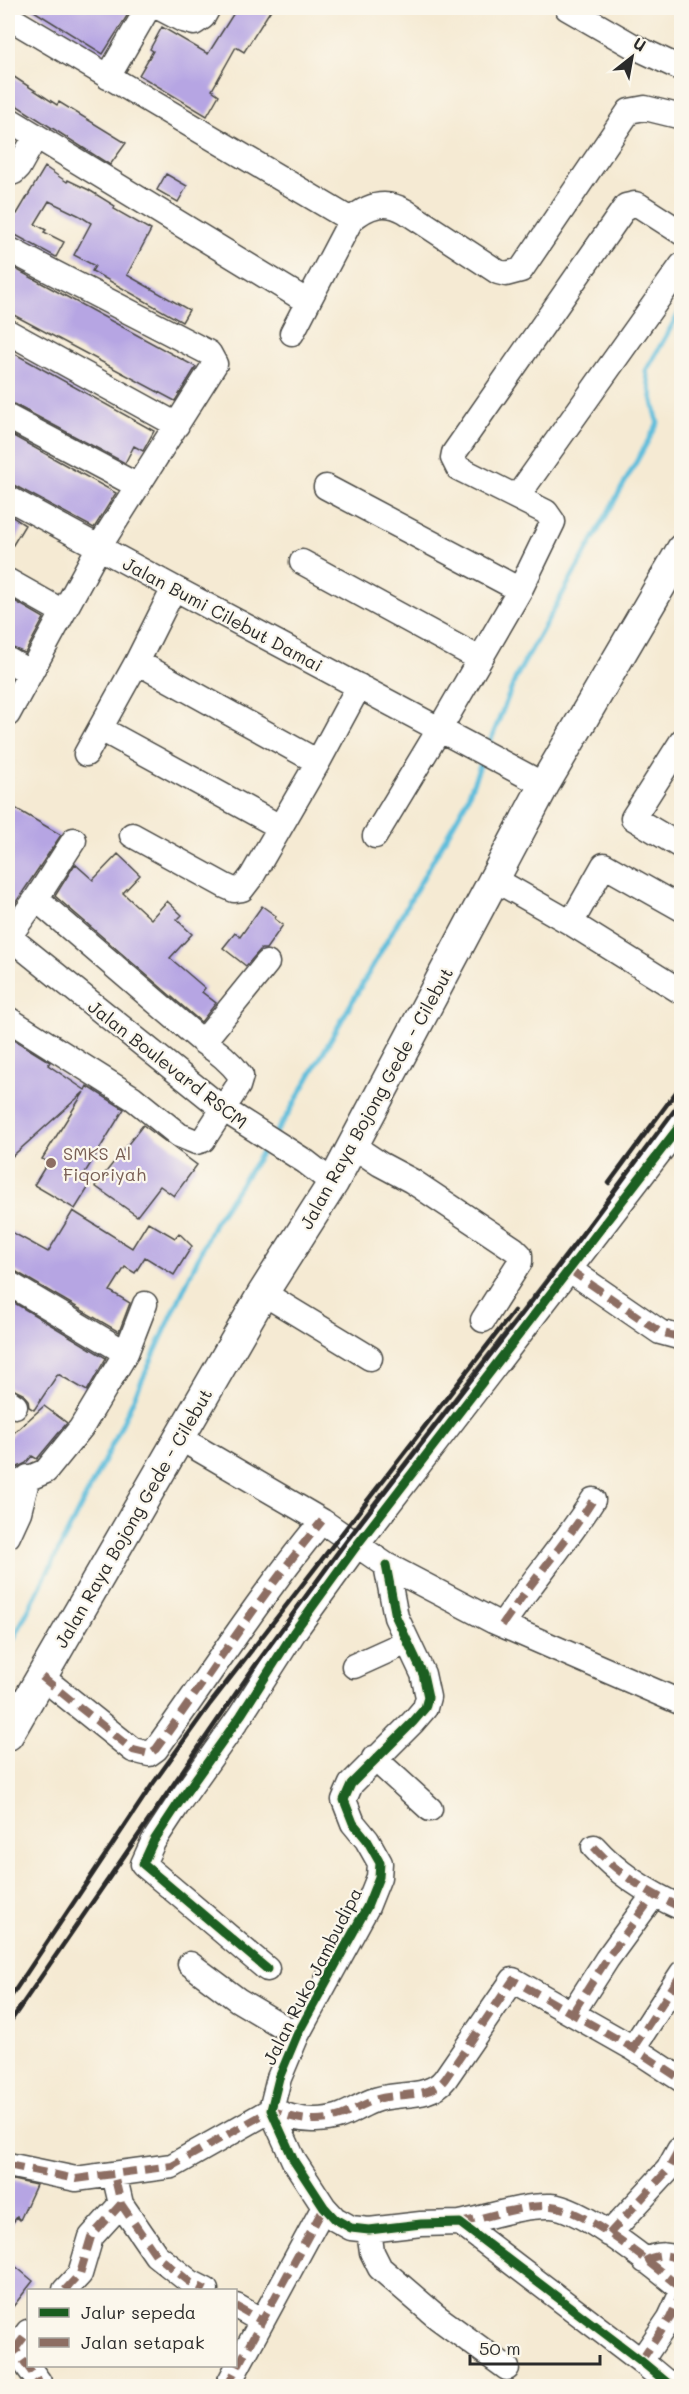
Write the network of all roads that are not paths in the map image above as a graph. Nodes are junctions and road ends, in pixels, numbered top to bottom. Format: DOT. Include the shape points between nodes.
graph roads {
  1 [pos="148,8"];
  2 [pos="159,8"];
  3 [pos="208,8"];
  4 [pos="567,8"];
  5 [pos="8,17"];
  6 [pos="681,69"];
  7 [pos="108,77"];
  8 [pos="681,117"];
  9 [pos="8,119"];
  10 [pos="36,136"];
  11 [pos="8,174"];
  12 [pos="351,220"];
  13 [pos="681,233"];
  14 [pos="8,249"];
  15 [pos="681,265"];
  16 [pos="308,302"];
  17 [pos="8,332"];
  18 [pos="292,333"];
  19 [pos="8,417"];
  20 [pos="177,425"];
  21 [pos="138,486"];
  22 [pos="326,487"];
  23 [pos="517,497"];
  24 [pos="8,498"];
  25 [pos="99,547"];
  26 [pos="681,551"];
  27 [pos="302,562"];
  28 [pos="8,581"];
  29 [pos="174,588"];
  30 [pos="520,591"];
  31 [pos="63,612"];
  32 [pos="480,659"];
  33 [pos="8,660"];
  34 [pos="137,662"];
  35 [pos="29,672"];
  36 [pos="359,686"];
  37 [pos="8,714"];
  38 [pos="101,729"];
  39 [pos="448,735"];
  40 [pos="681,741"];
  41 [pos="86,754"];
  42 [pos="318,762"];
  43 [pos="544,785"];
  44 [pos="280,827"];
  45 [pos="132,836"];
  46 [pos="375,836"];
  47 [pos="74,840"];
  48 [pos="681,847"];
  49 [pos="494,879"];
  50 [pos="36,899"];
  51 [pos="681,909"];
  52 [pos="571,922"];
  53 [pos="8,941"];
  54 [pos="267,963"];
  55 [pos="680,991"];
  56 [pos="8,1019"];
  57 [pos="203,1042"];
  58 [pos="218,1115"];
  59 [pos="681,1123"];
  60 [pos="353,1146"];
  61 [pos="330,1189"];
  62 [pos="570,1270"];
  63 [pos="8,1283"];
  64 [pos="263,1293"];
  65 [pos="145,1304"];
  66 [pos="483,1320"];
  67 [pos="681,1338"];
  68 [pos="126,1353"];
  69 [pos="370,1358"];
  70 [pos="178,1437"];
  71 [pos="18,1482"];
  72 [pos="593,1500"];
  73 [pos="322,1521"];
  74 [pos="8,1536"];
  75 [pos="357,1545"];
  76 [pos="386,1565"];
  77 [pos="502,1626"];
  78 [pos="407,1642"];
  79 [pos="354,1666"];
  80 [pos="42,1677"];
  81 [pos="681,1703"];
  82 [pos="8,1735"];
  83 [pos="374,1758"];
  84 [pos="430,1809"];
  85 [pos="594,1847"];
  86 [pos="653,1896"];
  87 [pos="681,1908"];
  88 [pos="190,1964"];
  89 [pos="267,1969"];
  90 [pos="681,1973"];
  91 [pos="573,2012"];
  92 [pos="297,2035"];
  93 [pos="633,2048"];
  94 [pos="681,2080"];
  95 [pos="271,2110"];
  96 [pos="679,2150"];
  97 [pos="8,2164"];
  98 [pos="114,2174"];
  99 [pos="121,2204"];
  100 [pos="324,2207"];
  101 [pos="460,2223"];
  102 [pos="369,2230"];
  103 [pos="609,2234"];
  104 [pos="645,2261"];
  105 [pos="681,2264"];
  106 [pos="66,2289"];
  107 [pos="204,2289"];
  108 [pos="681,2290"];
  109 [pos="237,2307"];
  110 [pos="262,2321"];
  111 [pos="17,2341"];
  112 [pos="27,2360"];
  113 [pos="641,2361"];
  114 [pos="31,2367"];
  115 [pos="507,2368"];
  116 [pos="39,2382"];
  117 [pos="232,2386"];
  118 [pos="671,2386"];
  1 -- 7 [label="street"];
  2 -- 3 [label="street" via="194,23"];
  4 -- 6 [label="street"];
  5 -- 7 [label="street"];
  7 -- 12 [label="street"];
  8 -- 12 [label="street" via="645,108 629,111 526,265 513,274 498,272 396,206 379,204"];
  9 -- 10 [label="street"];
  10 -- 11 [label="street" via="18,168"];
  10 -- 16 [label="street"];
  12 -- 16 [label="street"];
  13 -- 23 [label="street" via="640,206 626,207 454,453 458,468"];
  14 -- 20 [label="street" via="209,352 215,364"];
  15 -- 23 [label="street"];
  16 -- 18 [label="street"];
  17 -- 20 [label="street"];
  19 -- 21 [label="street"];
  20 -- 21 [label="street"];
  21 -- 25 [label="street"];
  22 -- 30 [label="street"];
  23 -- 30 [label="street" via="546,512 553,522"];
  24 -- 25 [label="street, Jalan Bumi Cilebut Damai"];
  25 -- 29 [label="street, Jalan Bumi Cilebut Damai"];
  25 -- 31 [label="street"];
  26 -- 43 [label="main road, Jalan Raya Bojong Gede - Cilebut"];
  27 -- 32 [label="street"];
  28 -- 31 [label="street"];
  29 -- 34 [label="street"];
  29 -- 36 [label="street, Jalan Bumi Cilebut Damai"];
  30 -- 32 [label="street"];
  31 -- 35 [label="street"];
  32 -- 39 [label="street"];
  33 -- 35 [label="street"];
  34 -- 38 [label="street"];
  34 -- 42 [label="street"];
  35 -- 37 [label="street"];
  36 -- 39 [label="street, Jalan Bumi Cilebut Damai"];
  36 -- 42 [label="street"];
  38 -- 41 [label="street"];
  38 -- 44 [label="street"];
  39 -- 43 [label="street, Jalan Bumi Cilebut Damai"];
  39 -- 46 [label="street"];
  40 -- 48 [label="street" via="633,818"];
  42 -- 44 [label="street"];
  43 -- 49 [label="main road, Jalan Raya Bojong Gede - Cilebut"];
  44 -- 45 [label="street" via="252,876 242,889 234,890"];
  47 -- 50 [label="street"];
  49 -- 52 [label="street"];
  49 -- 60 [label="main road, Jalan Raya Bojong Gede - Cilebut"];
  50 -- 53 [label="street"];
  50 -- 57 [label="street"];
  51 -- 52 [label="street" via="604,865"];
  52 -- 55 [label="street"];
  53 -- 58 [label="street, Jalan Boulevard RSCM"];
  54 -- 57 [label="street"];
  56 -- 58 [label="street" via="133,1098 184,1138 203,1140"];
  57 -- 58 [label="street" via="241,1076"];
  58 -- 61 [label="street, Jalan Boulevard RSCM"];
  59 -- 62 [label="street"];
  60 -- 61 [label="main road, Jalan Raya Bojong Gede - Cilebut"];
  60 -- 66 [label="street" via="520,1255 520,1262"];
  61 -- 64 [label="main road, Jalan Raya Bojong Gede - Cilebut"];
  62 -- 67 [label="street" via="660,1332"];
  62 -- 75 [label="street"];
  63 -- 68 [label="street"];
  64 -- 69 [label="street"];
  64 -- 70 [label="main road, Jalan Raya Bojong Gede - Cilebut"];
  65 -- 68 [label="street"];
  68 -- 71 [label="street" via="81,1428 46,1471"];
  70 -- 73 [label="street"];
  70 -- 80 [label="main road, Jalan Raya Bojong Gede - Cilebut"];
  71 -- 74 [label="street" via="19,1512"];
  72 -- 77 [label="street"];
  73 -- 75 [label="street"];
  73 -- 80 [label="street" via="149,1754 133,1749"];
  75 -- 76 [label="street"];
  75 -- 89 [label="street" via="180,1801 142,1864"];
  76 -- 77 [label="street"];
  76 -- 78 [label="street, Jalan Ruko Jambudipa" via="396,1617"];
  77 -- 81 [label="street"];
  78 -- 79 [label="street"];
  78 -- 83 [label="street, Jalan Ruko Jambudipa" via="426,1685 425,1708"];
  80 -- 82 [label="main road, Jalan Raya Bojong Gede - Cilebut"];
  83 -- 84 [label="street"];
  83 -- 92 [label="street, Jalan Ruko Jambudipa" via="351,1784 344,1800 353,1823 380,1863 380,1877"];
  85 -- 86 [label="street"];
  86 -- 87 [label="street"];
  86 -- 91 [label="street"];
  88 -- 92 [label="street" via="238,2000"];
  90 -- 93 [label="street"];
  91 -- 93 [label="street"];
  91 -- 95 [label="street" via="513,1980 436,2088 373,2100 342,2117 314,2121"];
  92 -- 95 [label="street, Jalan Ruko Jambudipa"];
  93 -- 94 [label="street"];
  95 -- 98 [label="street" via="172,2166"];
  95 -- 100 [label="street" via="294,2161"];
  96 -- 103 [label="street" via="668,2170"];
  97 -- 98 [label="street" via="76,2179"];
  98 -- 99 [label="street"];
  99 -- 106 [label="street" via="91,2237 80,2274"];
  99 -- 107 [label="street" via="156,2254"];
  100 -- 102 [label="street" via="334,2219 351,2228"];
  100 -- 110 [label="street"];
  101 -- 102 [label="street"];
  101 -- 103 [label="street" via="552,2206 585,2218"];
  101 -- 113 [label="street"];
  102 -- 115 [label="street" via="372,2252 380,2268 437,2317"];
  103 -- 104 [label="street"];
  104 -- 105 [label="street" via="656,2255 676,2258"];
  104 -- 108 [label="street"];
  108 -- 113 [label="street" via="670,2318"];
  109 -- 110 [label="street"];
  110 -- 117 [label="street" via="229,2384"];
  111 -- 112 [label="street"];
  113 -- 118 [label="street"];
  114 -- 116 [label="street"];
}
